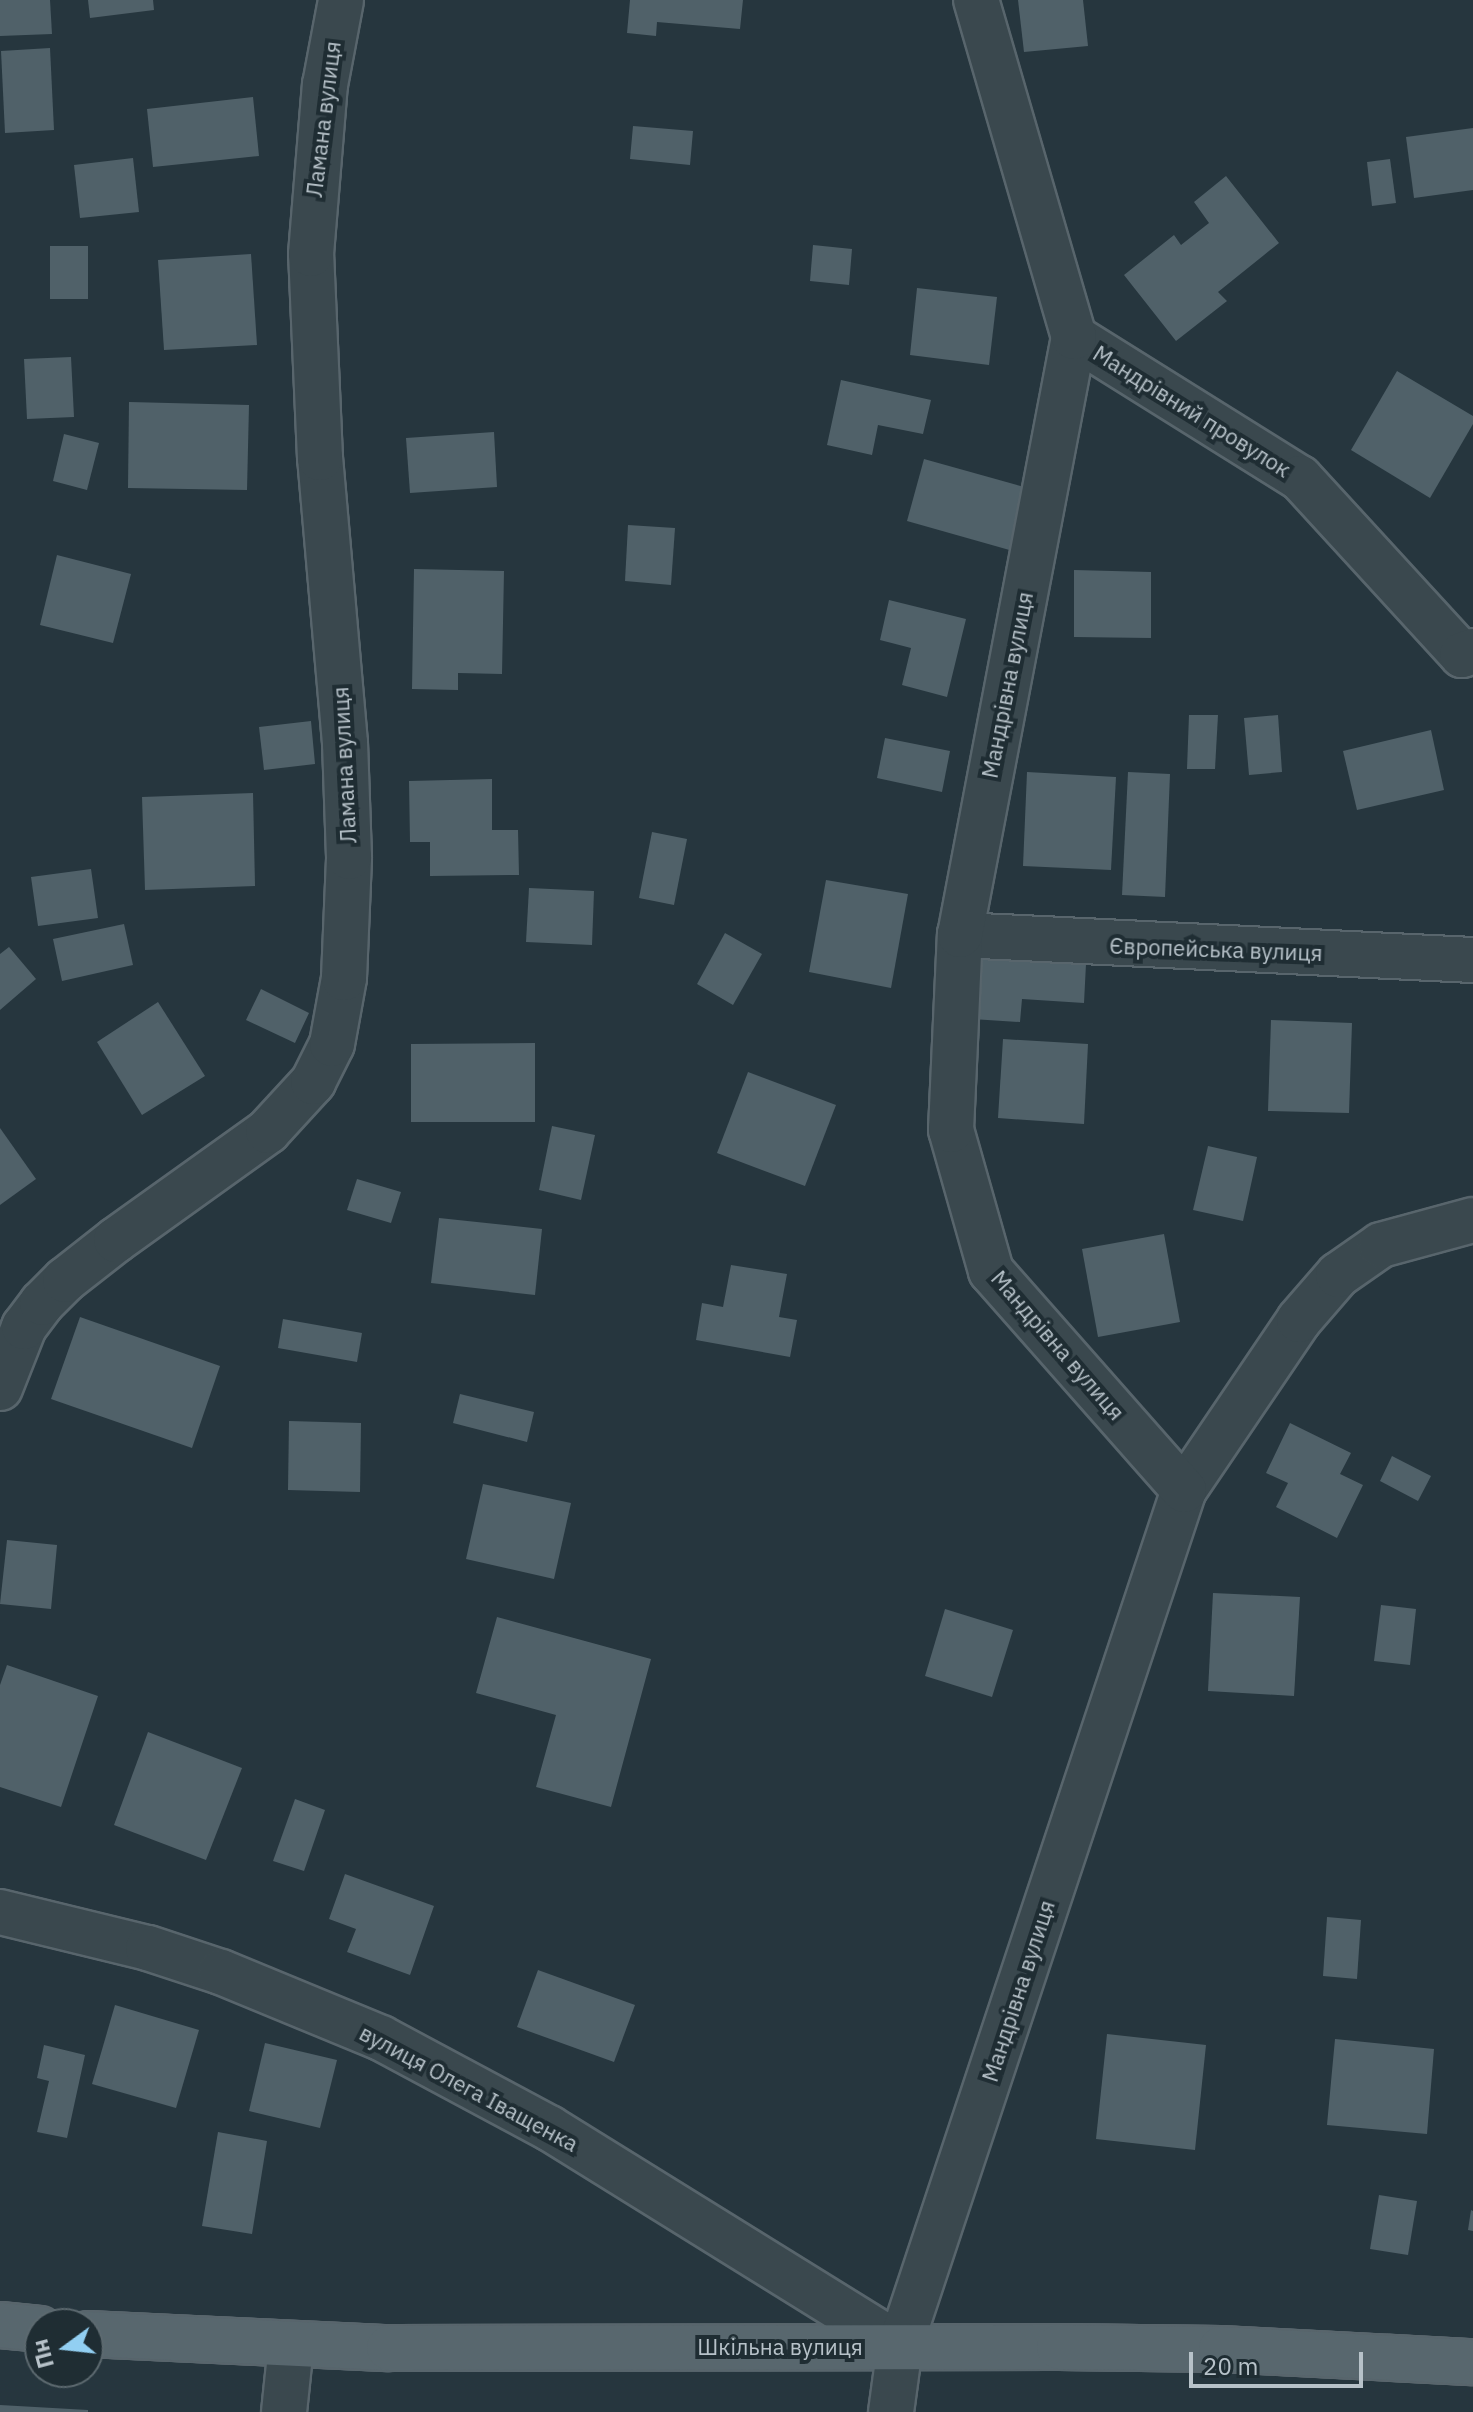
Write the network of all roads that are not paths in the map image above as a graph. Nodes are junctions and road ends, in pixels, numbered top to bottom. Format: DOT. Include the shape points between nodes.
graph roads {
  1 [pos="341,0"];
  2 [pos="976,0"];
  3 [pos="1074,337"];
  4 [pos="1469,660"];
  5 [pos="960,935"];
  6 [pos="1473,960"];
  7 [pos="1473,1220"];
  8 [pos="0,1388"];
  9 [pos="1184,1490"];
  10 [pos="0,1912"];
  11 [pos="0,2325"];
  12 [pos="24,2327"];
  13 [pos="104,2335"];
  14 [pos="291,2345"];
  15 [pos="900,2346"];
  16 [pos="1473,2362"];
  17 [pos="284,2412"];
  18 [pos="891,2412"];
  1 -- 8 [label="street, Ламана вулиця" via="323,98 311,254 349,857 344,978 332,1044 313,1082 268,1131 57,1288 24,1327"];
  2 -- 3 [label="street, Мандрівна вулиця"];
  3 -- 4 [label="street, Мандрівний провулок" via="1300,478"];
  3 -- 5 [label="street, Мандрівна вулиця"];
  5 -- 6 [label="street, Європейська вулиця"];
  5 -- 9 [label="street, Мандрівна вулиця" via="951,1130 991,1271"];
  7 -- 9 [label="street" via="1381,1245 1338,1275 1299,1320"];
  9 -- 15 [label="street, Мандрівна вулиця"];
  10 -- 15 [label="street, вулиця Олега Іващенка" via="134,1944 221,1972 381,2038 549,2128"];
  11 -- 12 [label="main road"];
  13 -- 14 [label="main road, Шкільна вулиця"];
  14 -- 15 [label="main road, Шкільна вулиця"];
  14 -- 17 [label="street"];
  15 -- 16 [label="main road, Шкільна вулиця" via="1221,2349"];
  15 -- 18 [label="street, Мандрівна вулиця"];
}
